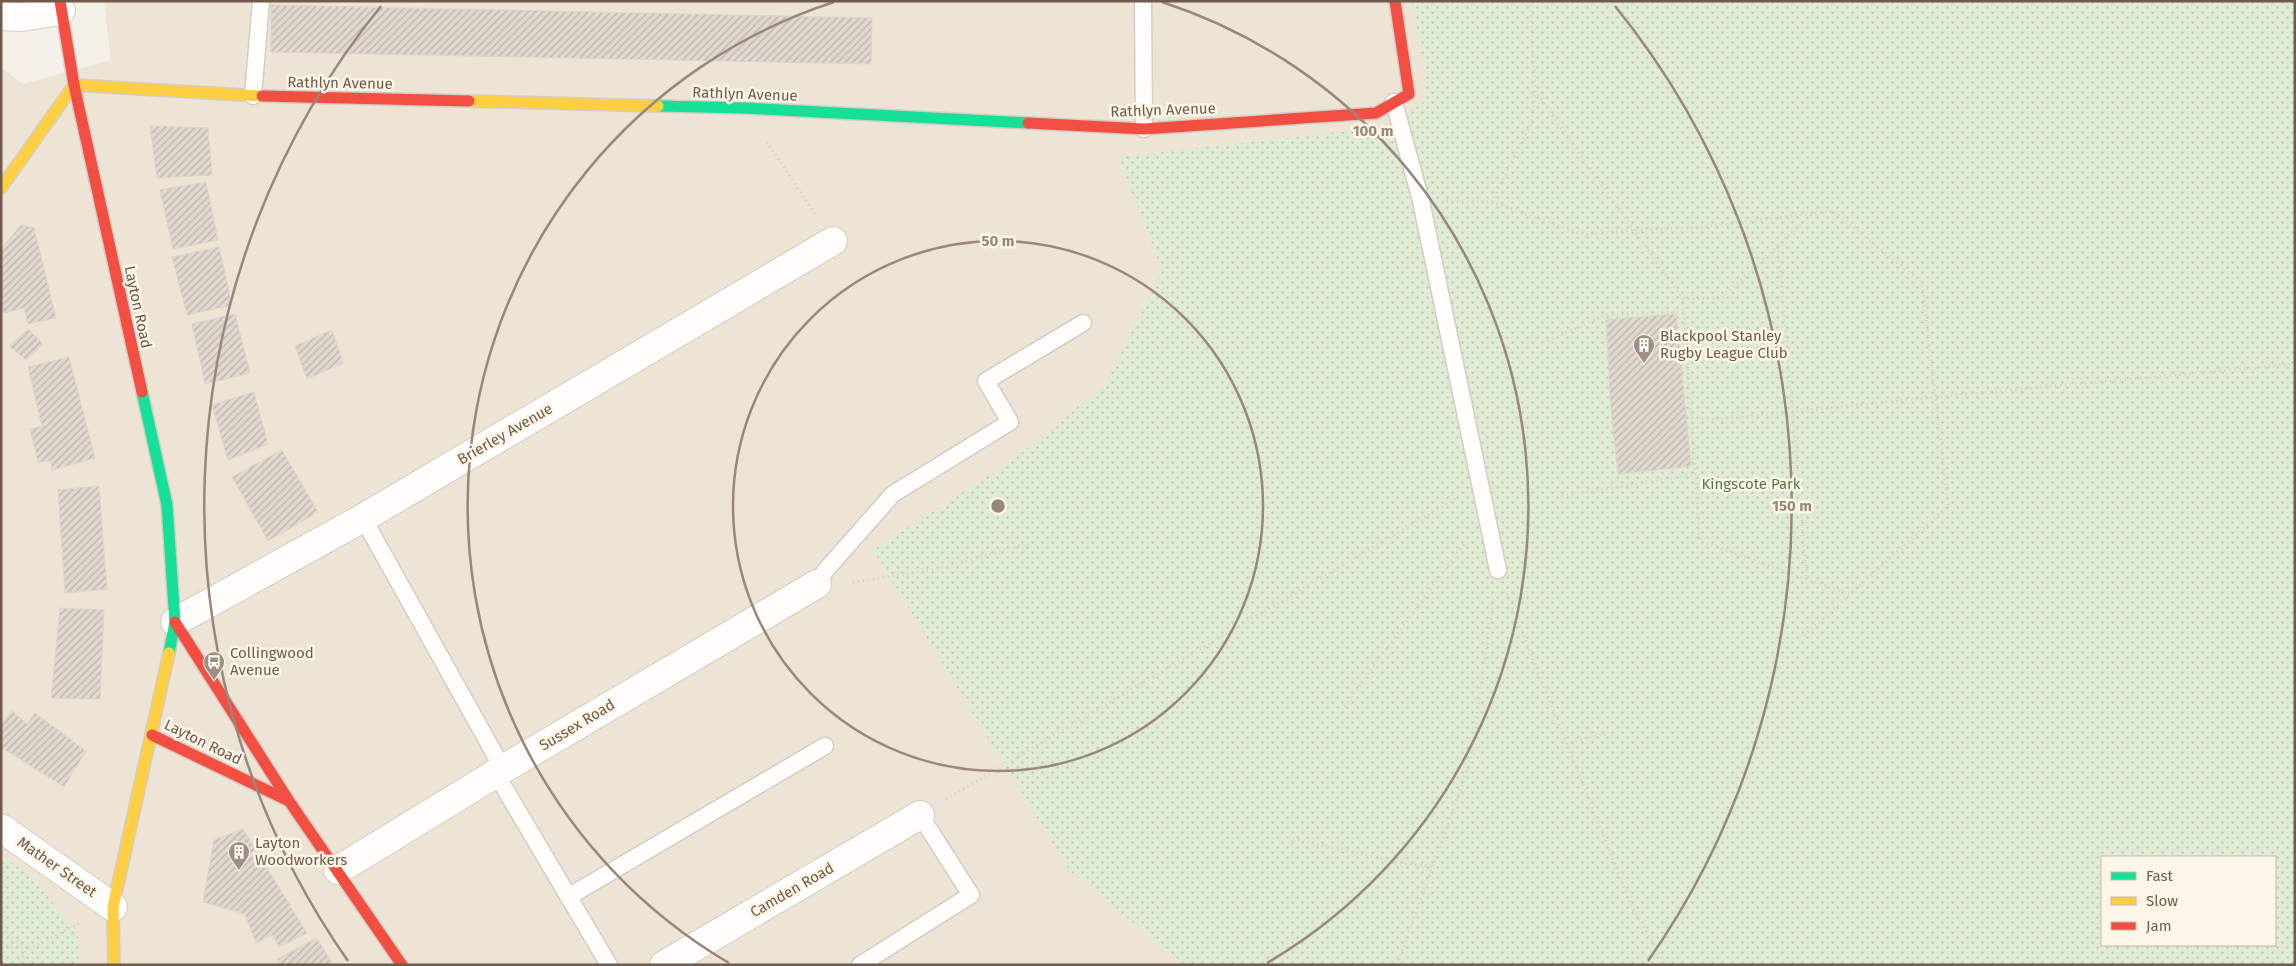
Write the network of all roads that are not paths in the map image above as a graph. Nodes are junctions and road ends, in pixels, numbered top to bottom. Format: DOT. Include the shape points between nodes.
graph roads {
  1 [pos="261,1"];
  2 [pos="1143,1"];
  3 [pos="1395,1"];
  4 [pos="61,6"];
  5 [pos="1,16"];
  6 [pos="74,85"];
  7 [pos="253,96"];
  8 [pos="1394,102"];
  9 [pos="1144,129"];
  10 [pos="2,186"];
  11 [pos="833,241"];
  12 [pos="1082,323"];
  13 [pos="363,518"];
  14 [pos="1498,570"];
  15 [pos="817,584"];
  16 [pos="175,622"];
  17 [pos="152,735"];
  18 [pos="825,746"];
  19 [pos="500,771"];
  20 [pos="289,801"];
  21 [pos="920,815"];
  22 [pos="1,828"];
  23 [pos="338,870"];
  24 [pos="568,897"];
  25 [pos="113,907"];
  26 [pos="114,965"];
  27 [pos="402,965"];
  28 [pos="609,965"];
  29 [pos="664,965"];
  30 [pos="860,965"];
  1 -- 7 [label="lane"];
  2 -- 9 [label="lane"];
  3 -- 8 [label="street, Rathlyn Avenue" via="1409,94"];
  4 -- 5 [label="street" via="22,17"];
  4 -- 6 [label="street, Layton Road"];
  6 -- 7 [label="street, Rathlyn Avenue"];
  6 -- 10 [label="street"];
  6 -- 16 [label="street, Layton Road" via="167,505"];
  7 -- 9 [label="street, Rathlyn Avenue" via="744,108"];
  8 -- 9 [label="street, Rathlyn Avenue" via="1376,113"];
  8 -- 14 [label="lane" via="1421,201"];
  11 -- 13 [label="street, Brierley Avenue"];
  12 -- 15 [label="lane" via="986,381 1010,422 893,494"];
  13 -- 16 [label="street, Brierley Avenue"];
  13 -- 19 [label="lane"];
  15 -- 19 [label="street, Sussex Road"];
  16 -- 17 [label="street, Layton Road"];
  16 -- 20 [label="street, Layton Road"];
  17 -- 20 [label="street, Layton Road"];
  17 -- 25 [label="street"];
  18 -- 24 [label="lane"];
  19 -- 23 [label="street, Sussex Road"];
  19 -- 24 [label="lane"];
  20 -- 23 [label="street, Layton Road"];
  21 -- 29 [label="street, Camden Road"];
  21 -- 30 [label="lane" via="971,895"];
  22 -- 25 [label="street, Mather Street"];
  23 -- 27 [label="street, Layton Road"];
  24 -- 28 [label="lane"];
  25 -- 26 [label="street"];
}
